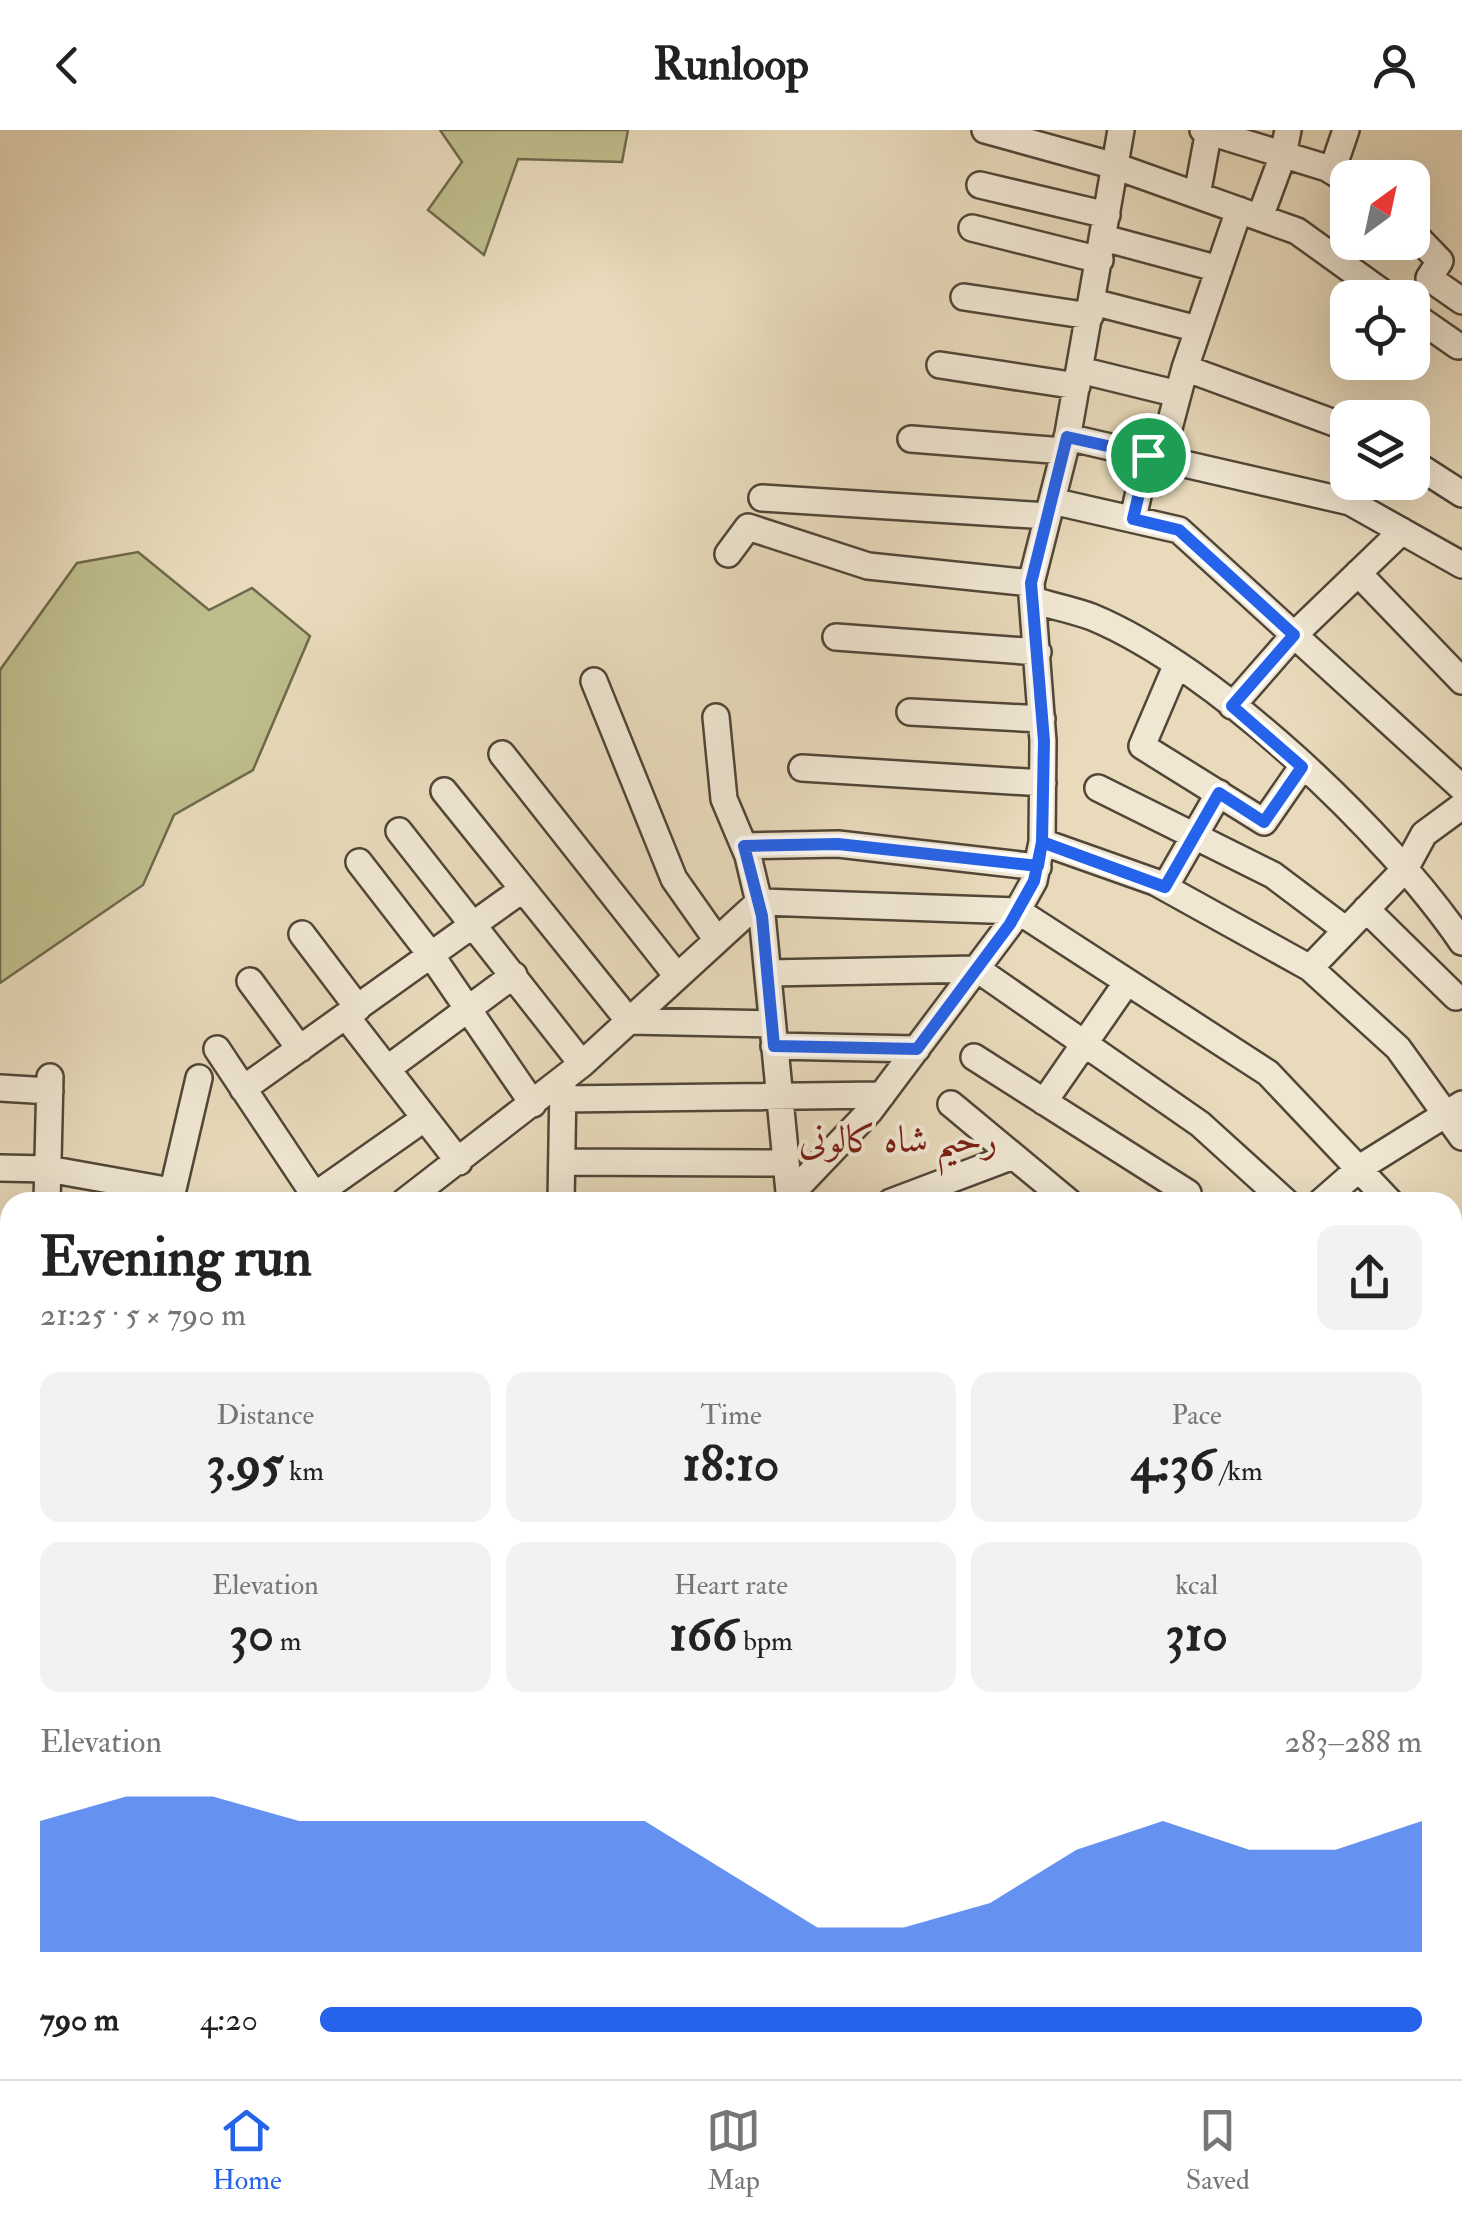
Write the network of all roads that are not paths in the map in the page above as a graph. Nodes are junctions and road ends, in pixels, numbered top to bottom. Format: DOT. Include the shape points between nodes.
graph roads {
  1 [pos="985,130"];
  2 [pos="1121,130"];
  3 [pos="1346,130"];
  4 [pos="1207,131"];
  5 [pos="1286,142"];
  6 [pos="1342,160"];
  7 [pos="1115,166"];
  8 [pos="1330,170"];
  9 [pos="980,185"];
  10 [pos="1197,195"];
  11 [pos="1249,214"];
  12 [pos="972,228"];
  13 [pos="1104,238"];
  14 [pos="1430,251"];
  15 [pos="1219,268"];
  16 [pos="1365,280"];
  17 [pos="964,297"];
  18 [pos="1462,301"];
  19 [pos="1092,309"];
  20 [pos="1430,327"];
  21 [pos="1198,329"];
  22 [pos="1458,346"];
  23 [pos="940,365"];
  24 [pos="1185,368"];
  25 [pos="1079,378"];
  26 [pos="1178,394"];
  27 [pos="1330,421"];
  28 [pos="911,439"];
  29 [pos="1066,444"];
  30 [pos="1154,457"];
  31 [pos="1430,474"];
  32 [pos="1462,494"];
  33 [pos="762,498"];
  34 [pos="1050,509"];
  35 [pos="1133,519"];
  36 [pos="1402,531"];
  37 [pos="728,554"];
  38 [pos="1462,565"];
  39 [pos="1358,574"];
  40 [pos="1032,592"];
  41 [pos="1294,635"];
  42 [pos="836,637"];
  43 [pos="1038,652"];
  44 [pos="1177,664"];
  45 [pos="594,681"];
  46 [pos="1462,681"];
  47 [pos="1232,706"];
  48 [pos="910,712"];
  49 [pos="716,717"];
  50 [pos="1042,719"];
  51 [pos="502,754"];
  52 [pos="1302,767"];
  53 [pos="802,768"];
  54 [pos="1043,783"];
  55 [pos="1098,788"];
  56 [pos="1462,788"];
  57 [pos="444,790"];
  58 [pos="1219,793"];
  59 [pos="1462,806"];
  60 [pos="400,830"];
  61 [pos="1194,836"];
  62 [pos="744,846"];
  63 [pos="1040,854"];
  64 [pos="359,862"];
  65 [pos="1405,869"];
  66 [pos="1165,887"];
  67 [pos="523,889"];
  68 [pos="759,902"];
  69 [pos="1366,909"];
  70 [pos="1018,911"];
  71 [pos="474,924"];
  72 [pos="1346,930"];
  73 [pos="302,934"];
  74 [pos="717,940"];
  75 [pos="1462,942"];
  76 [pos="431,955"];
  77 [pos="977,968"];
  78 [pos="1310,968"];
  79 [pos="768,972"];
  80 [pos="514,975"];
  81 [pos="677,976"];
  82 [pos="250,981"];
  83 [pos="1127,982"];
  84 [pos="1456,997"];
  85 [pos="468,1009"];
  86 [pos="352,1012"];
  87 [pos="629,1021"];
  88 [pos="773,1035"];
  89 [pos="1085,1044"];
  90 [pos="300,1049"];
  91 [pos="917,1049"];
  92 [pos="217,1050"];
  93 [pos="974,1057"];
  94 [pos="387,1069"];
  95 [pos="199,1078"];
  96 [pos="569,1081"];
  97 [pos="0,1088"];
  98 [pos="243,1089"];
  99 [pos="882,1095"];
  100 [pos="778,1097"];
  101 [pos="1044,1102"];
  102 [pos="533,1104"];
  103 [pos="951,1104"];
  104 [pos="1455,1109"];
  105 [pos="425,1118"];
  106 [pos="1462,1137"];
  107 [pos="1013,1156"];
  108 [pos="459,1162"];
  109 [pos="562,1162"];
  110 [pos="784,1162"];
  111 [pos="1361,1167"];
  112 [pos="0,1168"];
  113 [pos="48,1169"];
  114 [pos="47,1192"];
  115 [pos="148,1192"];
  116 [pos="171,1192"];
  117 [pos="311,1192"];
  118 [pos="325,1192"];
  119 [pos="418,1192"];
  120 [pos="557,1192"];
  121 [pos="789,1192"];
  122 [pos="796,1192"];
  123 [pos="918,1192"];
  124 [pos="1057,1192"];
  125 [pos="1185,1192"];
  126 [pos="1275,1192"];
  127 [pos="1332,1192"];
  128 [pos="1382,1192"];
  1 -- 7 [label="street"];
  2 -- 7 [label="street"];
  3 -- 6 [label="street"];
  4 -- 5 [label="street"];
  4 -- 10 [label="street"];
  5 -- 8 [label="street"];
  5 -- 11 [label="street"];
  7 -- 10 [label="street"];
  7 -- 13 [label="street"];
  9 -- 13 [label="street"];
  10 -- 11 [label="street"];
  11 -- 15 [label="street"];
  11 -- 16 [label="street" via="1297,231"];
  12 -- 13 [label="street"];
  13 -- 15 [label="street"];
  13 -- 19 [label="street"];
  14 -- 18 [label="street" via="1440,261 1429,278"];
  15 -- 21 [label="street"];
  17 -- 19 [label="street"];
  19 -- 21 [label="street"];
  19 -- 25 [label="street"];
  20 -- 22 [label="street"];
  21 -- 24 [label="street"];
  23 -- 25 [label="street"];
  24 -- 26 [label="street"];
  24 -- 27 [label="street"];
  25 -- 26 [label="street"];
  25 -- 29 [label="street"];
  26 -- 30 [label="street"];
  28 -- 29 [label="street"];
  29 -- 30 [label="street"];
  29 -- 34 [label="street"];
  30 -- 35 [label="street"];
  30 -- 36 [label="street" via="1350,502"];
  31 -- 32 [label="street"];
  33 -- 34 [label="street"];
  34 -- 35 [label="street"];
  34 -- 40 [label="street"];
  35 -- 41 [label="street" via="1179,530"];
  36 -- 38 [label="street"];
  36 -- 39 [label="street"];
  37 -- 40 [label="street" via="748,527 868,566"];
  39 -- 41 [label="street"];
  39 -- 46 [label="street"];
  40 -- 43 [label="street"];
  40 -- 44 [label="street"];
  41 -- 47 [label="street"];
  41 -- 56 [label="street"];
  42 -- 43 [label="street"];
  43 -- 50 [label="street"];
  44 -- 47 [label="street"];
  44 -- 58 [label="street" via="1142,746"];
  45 -- 74 [label="street" via="674,880"];
  47 -- 52 [label="street"];
  48 -- 50 [label="street"];
  49 -- 62 [label="street" via="724,798"];
  50 -- 54 [label="street"];
  51 -- 81 [label="street"];
  52 -- 58 [label="street" via="1264,822"];
  52 -- 65 [label="street"];
  53 -- 54 [label="street"];
  54 -- 63 [label="street"];
  55 -- 61 [label="street"];
  57 -- 67 [label="street"];
  58 -- 61 [label="street"];
  59 -- 65 [label="street" via="1424,834"];
  60 -- 71 [label="street"];
  61 -- 66 [label="street"];
  61 -- 72 [label="street" via="1273,874"];
  62 -- 63 [label="street"];
  62 -- 68 [label="street"];
  63 -- 66 [label="street"];
  63 -- 70 [label="street"];
  64 -- 76 [label="street"];
  65 -- 69 [label="street"];
  65 -- 75 [label="street"];
  66 -- 78 [label="street"];
  67 -- 71 [label="street"];
  67 -- 87 [label="street"];
  68 -- 70 [label="street"];
  68 -- 74 [label="street"];
  68 -- 79 [label="street"];
  69 -- 72 [label="street"];
  69 -- 84 [label="street"];
  70 -- 77 [label="street"];
  70 -- 83 [label="street"];
  71 -- 76 [label="street"];
  71 -- 80 [label="street"];
  72 -- 78 [label="street"];
  73 -- 86 [label="street"];
  74 -- 81 [label="street"];
  76 -- 85 [label="street"];
  76 -- 86 [label="street"];
  77 -- 79 [label="street"];
  77 -- 89 [label="street"];
  77 -- 91 [label="street"];
  78 -- 104 [label="street"];
  79 -- 88 [label="street"];
  80 -- 85 [label="street"];
  80 -- 96 [label="street"];
  81 -- 87 [label="street"];
  82 -- 90 [label="street"];
  83 -- 89 [label="street"];
  83 -- 111 [label="street" via="1268,1073"];
  85 -- 94 [label="street"];
  85 -- 102 [label="street"];
  86 -- 90 [label="street"];
  86 -- 94 [label="street"];
  87 -- 88 [label="street"];
  87 -- 96 [label="street"];
  88 -- 91 [label="street"];
  88 -- 100 [label="street"];
  89 -- 101 [label="street"];
  89 -- 126 [label="street" via="1200,1124"];
  90 -- 98 [label="street"];
  91 -- 99 [label="street"];
  92 -- 98 [label="street"];
  93 -- 101 [label="street"];
  94 -- 105 [label="street"];
  95 -- 116 [label="street"];
  96 -- 100 [label="street"];
  96 -- 102 [label="street"];
  96 -- 109 [label="street"];
  97 -- 113 [label="street" via="50,1084"];
  98 -- 117 [label="street"];
  99 -- 100 [label="street"];
  99 -- 122 [label="street"];
  100 -- 110 [label="street"];
  101 -- 125 [label="street"];
  102 -- 108 [label="street"];
  103 -- 107 [label="street"];
  104 -- 106 [label="street"];
  104 -- 111 [label="street"];
  105 -- 108 [label="street"];
  105 -- 118 [label="street"];
  107 -- 123 [label="street"];
  107 -- 124 [label="street"];
  108 -- 119 [label="street"];
  109 -- 110 [label="street"];
  109 -- 120 [label="street"];
  110 -- 121 [label="street"];
  111 -- 127 [label="street"];
  111 -- 128 [label="street"];
  112 -- 113 [label="street"];
  113 -- 114 [label="street"];
  113 -- 115 [label="street"];
}
